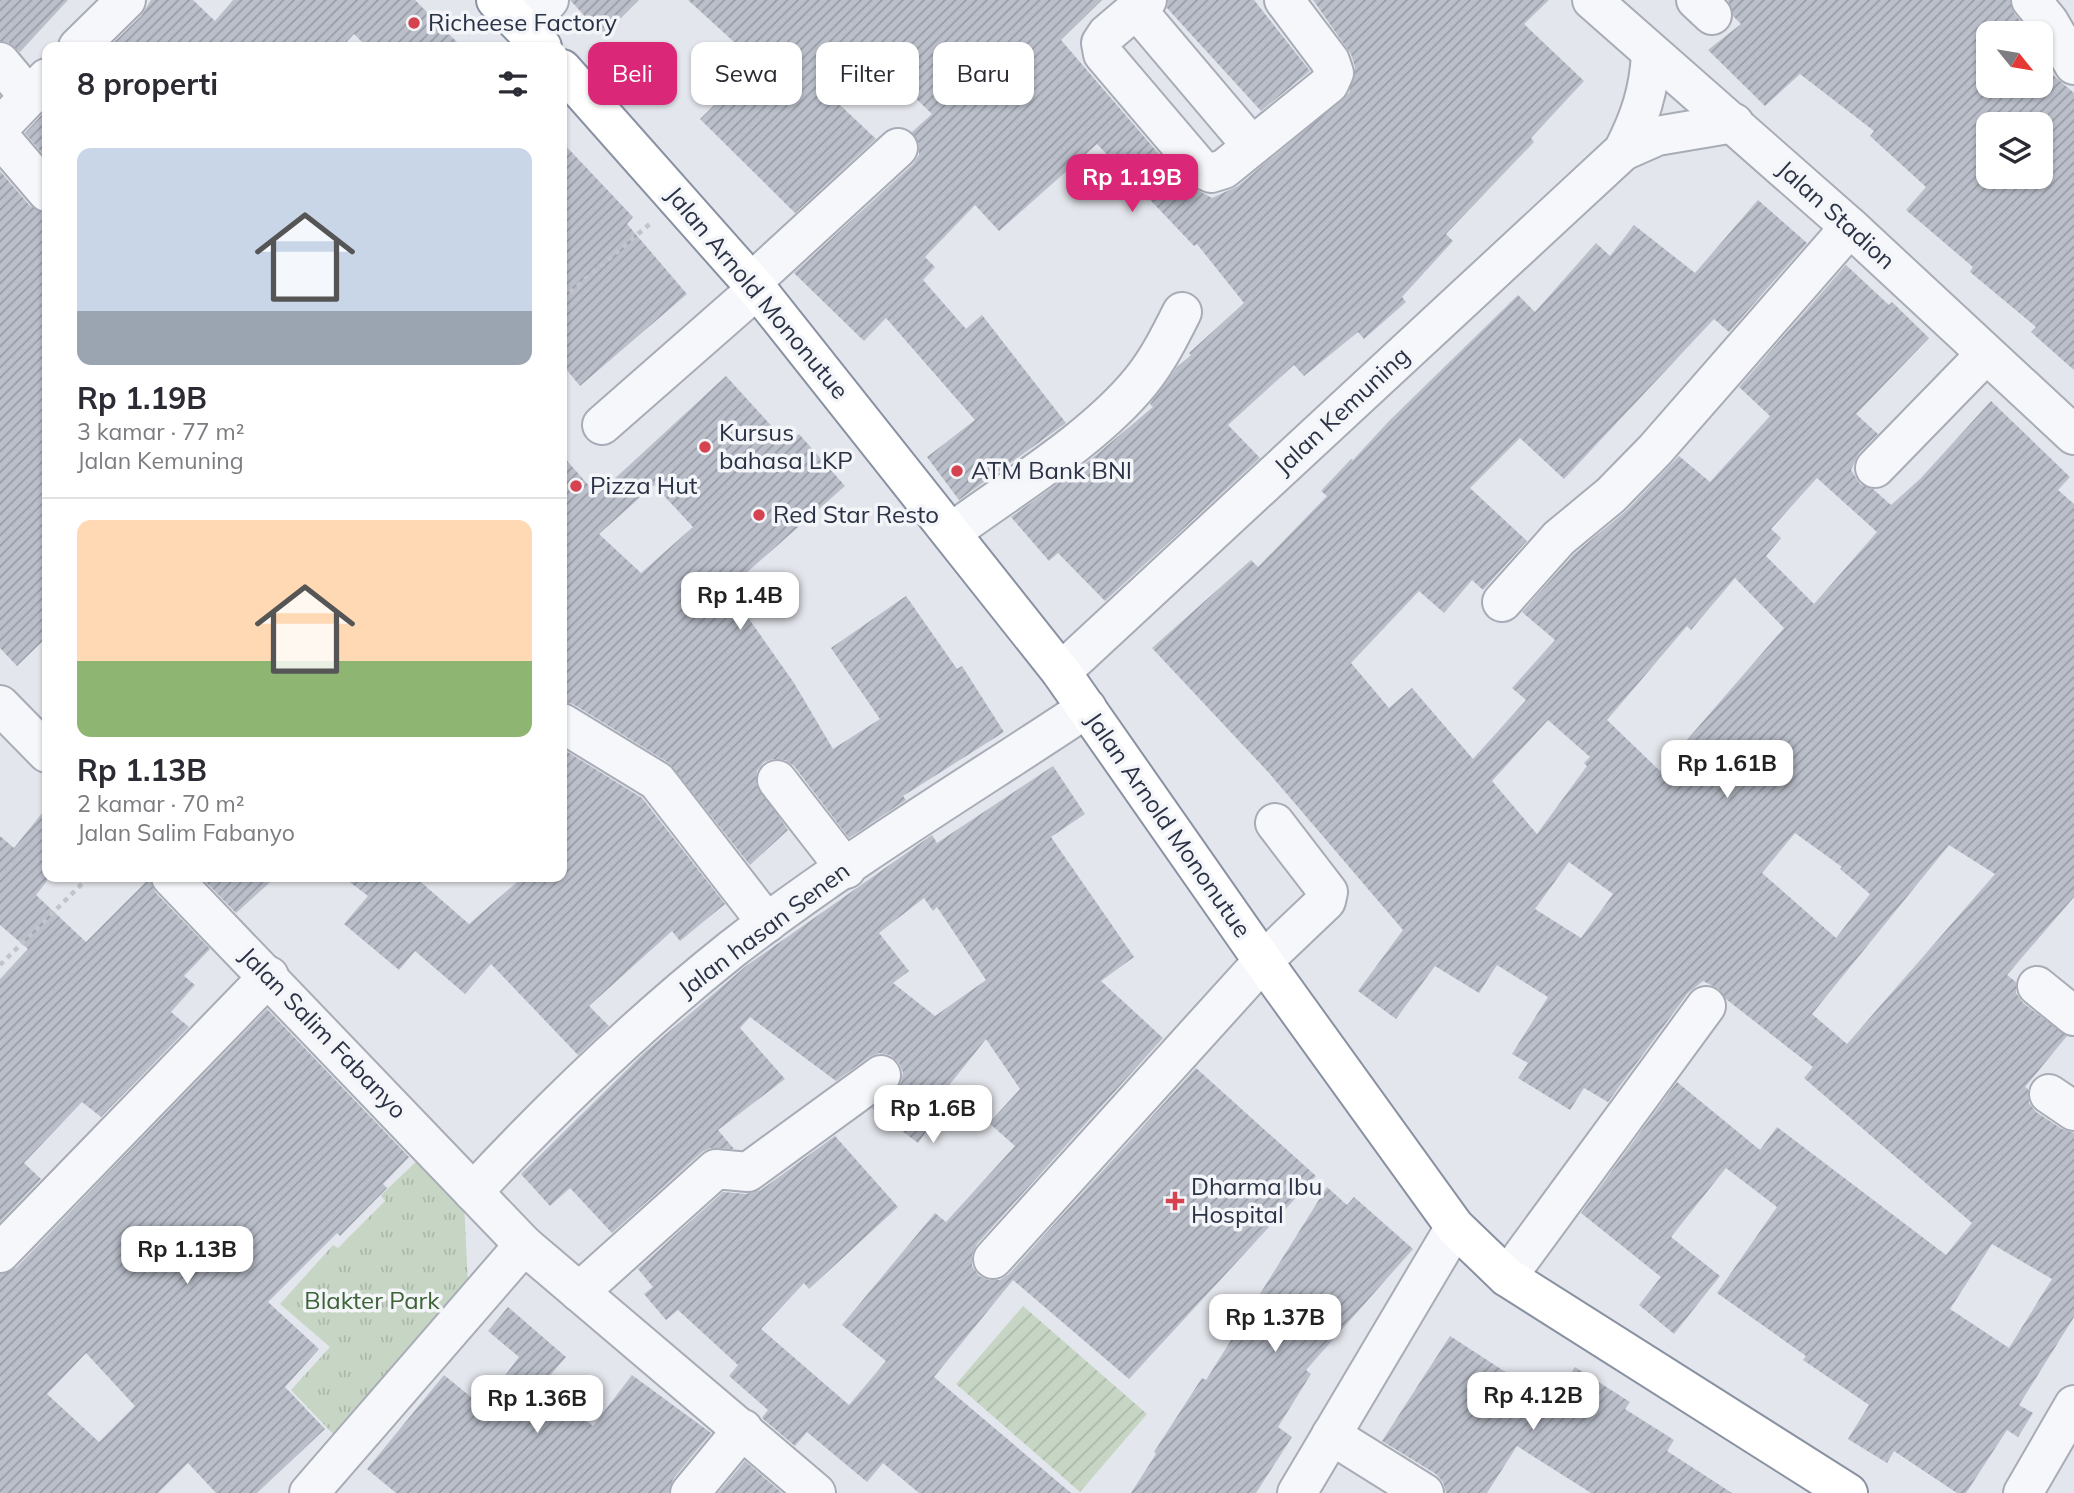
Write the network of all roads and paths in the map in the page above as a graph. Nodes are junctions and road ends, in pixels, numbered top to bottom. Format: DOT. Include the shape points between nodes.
graph roads {
  1 [pos="126,0"];
  2 [pos="496,0"];
  3 [pos="1284,0"];
  4 [pos="2031,0"];
  5 [pos="1142,4"];
  6 [pos="1613,6"];
  7 [pos="538,25"];
  8 [pos="83,42"];
  9 [pos="1651,54"];
  10 [pos="0,62"];
  11 [pos="2074,65"];
  12 [pos="567,75"];
  13 [pos="38,88"];
  14 [pos="1734,123"];
  15 [pos="0,127"];
  16 [pos="0,137"];
  17 [pos="1252,146"];
  18 [pos="898,148"];
  19 [pos="1623,151"];
  20 [pos="42,186"];
  21 [pos="679,199"];
  22 [pos="1850,227"];
  23 [pos="755,285"];
  24 [pos="567,295"];
  25 [pos="1182,312"];
  26 [pos="1986,354"];
  27 [pos="602,425"];
  28 [pos="2074,435"];
  29 [pos="1875,468"];
  30 [pos="952,532"];
  31 [pos="1502,602"];
  32 [pos="1061,672"];
  33 [pos="0,705"];
  34 [pos="1087,708"];
  35 [pos="567,734"];
  36 [pos="42,748"];
  37 [pos="777,780"];
  38 [pos="1275,823"];
  39 [pos="846,869"];
  40 [pos="84,882"];
  41 [pos="176,882"];
  42 [pos="767,923"];
  43 [pos="1263,961"];
  44 [pos="0,965"];
  45 [pos="269,976"];
  46 [pos="2037,986"];
  47 [pos="1706,1006"];
  48 [pos="2074,1016"];
  49 [pos="881,1076"];
  50 [pos="474,1192"];
  51 [pos="1455,1227"];
  52 [pos="524,1245"];
  53 [pos="0,1253"];
  54 [pos="993,1259"];
  55 [pos="1507,1277"];
  56 [pos="579,1292"];
  57 [pos="2074,1405"];
  58 [pos="743,1429"];
  59 [pos="1331,1435"];
  60 [pos="322,1489"];
  61 [pos="690,1493"];
  62 [pos="816,1493"];
  63 [pos="1297,1493"];
  64 [pos="1424,1493"];
  65 [pos="1848,1493"];
  66 [pos="2023,1493"];
  1 -- 8 [label="street"];
  2 -- 7 [label="highway"];
  3 -- 17 [label="street" via="1331,61 1334,73 1329,84"];
  4 -- 11 [label="street"];
  5 -- 17 [label="street"];
  5 -- 17 [label="street" via="1107,34 1101,43 1103,54 1200,168 1211,173 1224,169"];
  6 -- 9 [label="street, Jalan Stadion"];
  9 -- 14 [label="street, Jalan Stadion"];
  9 -- 19 [label="street, Jalan Kemuning" via="1649,86 1639,121"];
  10 -- 13 [label="street"];
  12 -- 21 [label="highway, Jalan Arnold Mononutue"];
  13 -- 15 [label="street"];
  14 -- 19 [label="street, Jalan Kemuning" via="1657,136"];
  14 -- 22 [label="street, Jalan Stadion"];
  16 -- 20 [label="street"];
  18 -- 23 [label="street"];
  19 -- 32 [label="street, Jalan Kemuning"];
  21 -- 23 [label="highway, Jalan Arnold Mononutue"];
  21 -- 24 [label="path"];
  22 -- 26 [label="street, Jalan Stadion"];
  22 -- 31 [label="street" via="1655,450 1559,538"];
  23 -- 27 [label="street"];
  23 -- 30 [label="highway, Jalan Arnold Mononutue"];
  25 -- 30 [label="street" via="1141,381 1106,418"];
  26 -- 28 [label="street, Jalan Stadion"];
  26 -- 29 [label="street"];
  30 -- 32 [label="highway, Jalan Arnold Mononutue"];
  32 -- 34 [label="highway, Jalan Arnold Mononutue"];
  33 -- 36 [label="street"];
  34 -- 39 [label="street, Jalan hasan Senen"];
  34 -- 43 [label="highway, Jalan Arnold Mononutue"];
  35 -- 42 [label="street" via="657,781"];
  37 -- 39 [label="street"];
  38 -- 43 [label="street" via="1328,892 1320,910"];
  39 -- 42 [label="street, Jalan hasan Senen"];
  40 -- 44 [label="path"];
  41 -- 45 [label="street, Jalan Salim Fabanyo"];
  42 -- 50 [label="street, Jalan hasan Senen" via="601,1063"];
  43 -- 51 [label="highway, Jalan Arnold Mononutue"];
  43 -- 54 [label="street"];
  45 -- 50 [label="street, Jalan Salim Fabanyo"];
  45 -- 53 [label="street"];
  46 -- 48 [label="street"];
  47 -- 55 [label="street"];
  49 -- 56 [label="street" via="748,1172 716,1169"];
  50 -- 52 [label="street, Jalan Salim Fabanyo"];
  51 -- 55 [label="highway, Jalan Arnold Mononutue"];
  51 -- 59 [label="street"];
  52 -- 56 [label="street, Jalan Salim Fabanyo"];
  52 -- 60 [label="street"];
  55 -- 65 [label="highway, Jalan Arnold Mononutue"];
  56 -- 58 [label="street, Jalan Salim Fabanyo"];
  57 -- 66 [label="street"];
  58 -- 61 [label="street"];
  58 -- 62 [label="street, Jalan Salim Fabanyo"];
  59 -- 63 [label="street"];
  59 -- 64 [label="street"];
}
